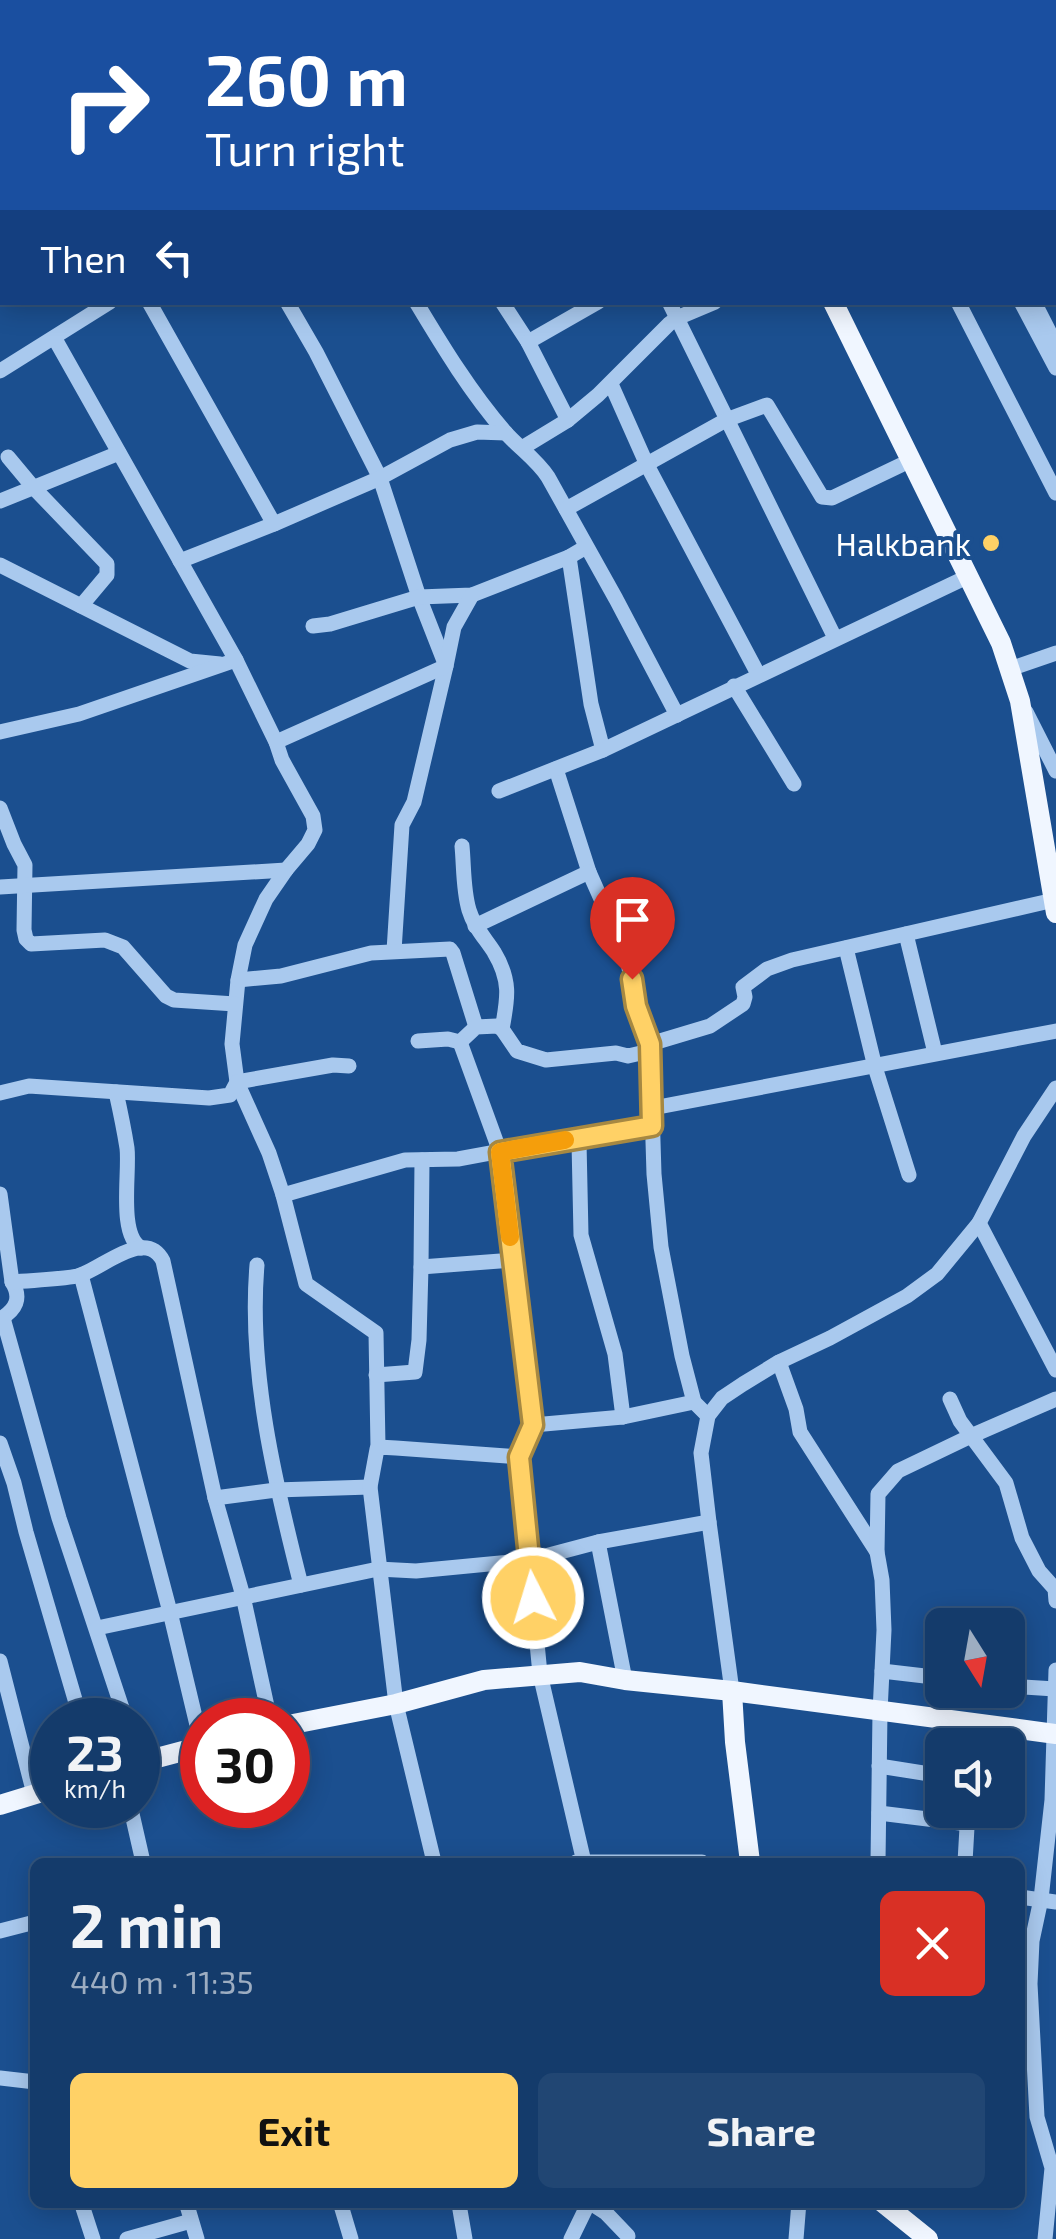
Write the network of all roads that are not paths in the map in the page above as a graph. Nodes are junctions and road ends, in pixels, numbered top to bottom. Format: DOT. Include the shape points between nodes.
graph roads {
  1 [pos="105,305"];
  2 [pos="151,305"];
  3 [pos="288,305"];
  4 [pos="418,305"];
  5 [pos="504,305"];
  6 [pos="593,305"];
  7 [pos="670,305"];
  8 [pos="709,305"];
  9 [pos="821,305"];
  10 [pos="834,305"];
  11 [pos="960,305"];
  12 [pos="1023,305"];
  13 [pos="1036,305"];
  14 [pos="677,318"];
  15 [pos="1054,336"];
  16 [pos="55,338"];
  17 [pos="528,342"];
  18 [pos="1056,368"];
  19 [pos="0,371"];
  20 [pos="611,384"];
  21 [pos="568,420"];
  22 [pos="726,420"];
  23 [pos="506,433"];
  24 [pos="522,448"];
  25 [pos="119,452"];
  26 [pos="8,457"];
  27 [pos="647,465"];
  28 [pos="901,465"];
  29 [pos="380,478"];
  30 [pos="34,488"];
  31 [pos="1056,493"];
  32 [pos="0,501"];
  33 [pos="566,509"];
  34 [pos="274,524"];
  35 [pos="586,546"];
  36 [pos="569,557"];
  37 [pos="180,561"];
  38 [pos="0,564"];
  39 [pos="964,578"];
  40 [pos="472,595"];
  41 [pos="419,597"];
  42 [pos="81,606"];
  43 [pos="312,626"];
  44 [pos="835,638"];
  45 [pos="1056,653"];
  46 [pos="230,662"];
  47 [pos="446,666"];
  48 [pos="1010,669"];
  49 [pos="758,674"];
  50 [pos="734,686"];
  51 [pos="1020,702"];
  52 [pos="677,716"];
  53 [pos="0,732"];
  54 [pos="276,742"];
  55 [pos="603,750"];
  56 [pos="1051,751"];
  57 [pos="556,769"];
  58 [pos="1056,771"];
  59 [pos="794,784"];
  60 [pos="499,791"];
  61 [pos="0,808"];
  62 [pos="462,846"];
  63 [pos="286,870"];
  64 [pos="590,872"];
  65 [pos="0,886"];
  66 [pos="25,886"];
  67 [pos="1055,906"];
  68 [pos="475,926"];
  69 [pos="906,934"];
  70 [pos="846,948"];
  71 [pos="394,952"];
  72 [pos="238,980"];
  73 [pos="236,1004"];
  74 [pos="476,1027"];
  75 [pos="502,1029"];
  76 [pos="1056,1031"];
  77 [pos="418,1041"];
  78 [pos="460,1042"];
  79 [pos="650,1044"];
  80 [pos="936,1054"];
  81 [pos="349,1066"];
  82 [pos="875,1067"];
  83 [pos="238,1082"];
  84 [pos="1056,1088"];
  85 [pos="0,1092"];
  86 [pos="116,1092"];
  87 [pos="653,1108"];
  88 [pos="652,1126"];
  89 [pos="583,1136"];
  90 [pos="500,1152"];
  91 [pos="422,1160"];
  92 [pos="908,1175"];
  93 [pos="0,1194"];
  94 [pos="283,1195"];
  95 [pos="979,1223"];
  96 [pos="141,1248"];
  97 [pos="512,1260"];
  98 [pos="258,1265"];
  99 [pos="421,1267"];
  100 [pos="82,1275"];
  101 [pos="12,1282"];
  102 [pos="2,1319"];
  103 [pos="779,1362"];
  104 [pos="1056,1370"];
  105 [pos="376,1375"];
  106 [pos="950,1399"];
  107 [pos="1056,1399"];
  108 [pos="694,1402"];
  109 [pos="708,1416"];
  110 [pos="623,1418"];
  111 [pos="533,1425"];
  112 [pos="971,1436"];
  113 [pos="0,1443"];
  114 [pos="378,1447"];
  115 [pos="519,1457"];
  116 [pos="370,1488"];
  117 [pos="276,1490"];
  118 [pos="215,1498"];
  119 [pos="708,1522"];
  120 [pos="598,1542"];
  121 [pos="877,1552"];
  122 [pos="530,1560"];
  123 [pos="378,1569"];
  124 [pos="301,1585"];
  125 [pos="1056,1593"];
  126 [pos="243,1596"];
  127 [pos="170,1612"];
  128 [pos="97,1628"];
  129 [pos="0,1660"];
  130 [pos="1056,1670"];
  131 [pos="882,1671"];
  132 [pos="540,1674"];
  133 [pos="925,1676"];
  134 [pos="625,1680"];
  135 [pos="1025,1687"];
  136 [pos="1055,1689"];
  137 [pos="732,1691"];
  138 [pos="75,1698"];
  139 [pos="119,1698"];
  140 [pos="191,1698"];
  141 [pos="265,1698"];
  142 [pos="396,1704"];
  143 [pos="880,1712"];
  144 [pos="310,1720"];
  145 [pos="1055,1734"];
  146 [pos="30,1751"];
  147 [pos="879,1766"];
  148 [pos="925,1773"];
  149 [pos="30,1795"];
  150 [pos="1054,1800"];
  151 [pos="0,1804"];
  152 [pos="878,1814"];
  153 [pos="925,1816"];
  154 [pos="136,1828"];
  155 [pos="967,1828"];
  156 [pos="143,1858"];
  157 [pos="433,1858"];
  158 [pos="583,1858"];
  159 [pos="750,1858"];
  160 [pos="878,1858"];
  161 [pos="965,1858"];
  162 [pos="1049,1900"];
  163 [pos="30,1923"];
  164 [pos="0,1931"];
  165 [pos="0,2078"];
  166 [pos="30,2081"];
  167 [pos="1028,2116"];
  168 [pos="1054,2166"];
  169 [pos="83,2208"];
  170 [pos="188,2208"];
  171 [pos="342,2208"];
  172 [pos="586,2208"];
  173 [pos="598,2208"];
  174 [pos="799,2208"];
  175 [pos="889,2208"];
  176 [pos="460,2210"];
  177 [pos="191,2221"];
  178 [pos="628,2236"];
  179 [pos="93,2239"];
  180 [pos="127,2239"];
  181 [pos="196,2239"];
  182 [pos="351,2239"];
  183 [pos="464,2239"];
  184 [pos="570,2239"];
  185 [pos="796,2239"];
  186 [pos="928,2239"];
  187 [pos="1045,2239"];
  1 -- 16 [label="street"];
  2 -- 34 [label="street"];
  3 -- 29 [label="street"];
  4 -- 23 [label="street"];
  5 -- 17 [label="street"];
  6 -- 17 [label="street"];
  7 -- 14 [label="street"];
  8 -- 14 [label="street"];
  9 -- 28 [label="main road"];
  10 -- 39 [label="main road"];
  11 -- 31 [label="street"];
  12 -- 18 [label="street"];
  13 -- 15 [label="street"];
  14 -- 20 [label="street"];
  14 -- 22 [label="street"];
  16 -- 19 [label="street"];
  16 -- 25 [label="street"];
  17 -- 21 [label="street"];
  20 -- 21 [label="street"];
  20 -- 27 [label="street"];
  21 -- 24 [label="street"];
  22 -- 27 [label="street"];
  22 -- 28 [label="street" via="766,405 822,497"];
  22 -- 44 [label="street"];
  23 -- 24 [label="street"];
  23 -- 29 [label="street" via="450,440"];
  24 -- 33 [label="street" via="538,461"];
  25 -- 30 [label="street"];
  25 -- 37 [label="street"];
  26 -- 30 [label="street"];
  27 -- 33 [label="street"];
  27 -- 49 [label="street"];
  28 -- 39 [label="main road"];
  29 -- 34 [label="street"];
  29 -- 41 [label="street"];
  30 -- 32 [label="street"];
  30 -- 42 [label="street" via="107,564 107,575"];
  33 -- 35 [label="street"];
  34 -- 37 [label="street"];
  35 -- 36 [label="street"];
  35 -- 52 [label="street"];
  36 -- 40 [label="street"];
  36 -- 55 [label="street"];
  37 -- 46 [label="street"];
  38 -- 42 [label="street"];
  39 -- 44 [label="street"];
  39 -- 48 [label="main road"];
  39 -- 51 [label="main road"];
  40 -- 41 [label="street"];
  40 -- 47 [label="street" via="454,628"];
  41 -- 43 [label="street"];
  41 -- 47 [label="street"];
  42 -- 46 [label="street" via="190,660"];
  44 -- 49 [label="street"];
  45 -- 48 [label="street"];
  46 -- 53 [label="street" via="79,714"];
  46 -- 54 [label="street"];
  47 -- 54 [label="street"];
  47 -- 71 [label="street" via="414,802 402,824"];
  48 -- 51 [label="main road"];
  49 -- 50 [label="street"];
  50 -- 52 [label="street"];
  50 -- 59 [label="street"];
  51 -- 56 [label="street"];
  51 -- 67 [label="main road"];
  52 -- 55 [label="street"];
  54 -- 63 [label="street" via="315,830"];
  55 -- 57 [label="street"];
  56 -- 58 [label="street"];
  57 -- 60 [label="street"];
  57 -- 64 [label="street"];
  61 -- 66 [label="street" via="26,866"];
  62 -- 68 [label="street"];
  63 -- 66 [label="street"];
  63 -- 72 [label="street" via="245,944"];
  64 -- 68 [label="street"];
  64 -- 79 [label="street" via="626,952"];
  65 -- 66 [label="street"];
  66 -- 73 [label="street" via="24,930 31,944 115,942 166,996"];
  67 -- 69 [label="street"];
  68 -- 75 [label="street" via="505,974"];
  69 -- 70 [label="street"];
  69 -- 80 [label="street"];
  70 -- 79 [label="street" via="767,969 742,987 743,1004 710,1026"];
  70 -- 82 [label="street"];
  71 -- 72 [label="street"];
  71 -- 74 [label="street" via="450,949"];
  72 -- 73 [label="street"];
  73 -- 83 [label="street" via="232,1044"];
  74 -- 75 [label="street"];
  74 -- 78 [label="street"];
  75 -- 79 [label="street" via="517,1051 546,1060 628,1056"];
  76 -- 80 [label="street"];
  77 -- 78 [label="street"];
  78 -- 90 [label="street"];
  79 -- 87 [label="street"];
  80 -- 82 [label="street"];
  81 -- 83 [label="street"];
  82 -- 87 [label="street"];
  82 -- 92 [label="street"];
  83 -- 86 [label="street" via="230,1095 209,1098"];
  83 -- 94 [label="street"];
  84 -- 95 [label="street"];
  85 -- 86 [label="street" via="28,1086"];
  86 -- 96 [label="street" via="127,1151 129,1231"];
  87 -- 88 [label="street"];
  88 -- 89 [label="street"];
  88 -- 108 [label="street" via="661,1247"];
  89 -- 90 [label="street"];
  89 -- 110 [label="street" via="581,1235 615,1354"];
  90 -- 91 [label="street"];
  90 -- 97 [label="street"];
  91 -- 94 [label="street"];
  91 -- 99 [label="street"];
  93 -- 101 [label="street"];
  94 -- 105 [label="street" via="306,1284 376,1332"];
  95 -- 103 [label="street" via="937,1274 907,1296"];
  95 -- 104 [label="street"];
  96 -- 100 [label="street"];
  96 -- 118 [label="street" via="163,1261"];
  97 -- 99 [label="street"];
  97 -- 111 [label="street"];
  98 -- 117 [label="street" via="255,1338"];
  99 -- 105 [label="street" via="414,1372"];
  100 -- 101 [label="street"];
  100 -- 127 [label="street"];
  101 -- 102 [label="street" via="17,1304"];
  102 -- 128 [label="street"];
  103 -- 109 [label="street" via="722,1398"];
  103 -- 121 [label="street" via="800,1432"];
  105 -- 114 [label="street"];
  106 -- 112 [label="street"];
  107 -- 112 [label="street"];
  108 -- 109 [label="street"];
  108 -- 110 [label="street"];
  109 -- 119 [label="street" via="702,1453"];
  110 -- 111 [label="street"];
  111 -- 115 [label="street"];
  112 -- 121 [label="street" via="889,1479 878,1494"];
  112 -- 125 [label="street" via="1006,1483 1022,1538"];
  113 -- 138 [label="street"];
  114 -- 115 [label="street"];
  114 -- 116 [label="street"];
  115 -- 122 [label="street"];
  116 -- 117 [label="street"];
  116 -- 123 [label="street"];
  117 -- 118 [label="street"];
  117 -- 124 [label="street"];
  118 -- 126 [label="street"];
  119 -- 120 [label="street"];
  119 -- 137 [label="street"];
  120 -- 122 [label="street"];
  120 -- 134 [label="street"];
  121 -- 131 [label="street"];
  122 -- 123 [label="street"];
  122 -- 132 [label="street"];
  123 -- 124 [label="street"];
  123 -- 142 [label="street"];
  124 -- 126 [label="street"];
  126 -- 127 [label="street"];
  126 -- 141 [label="street"];
  127 -- 128 [label="street"];
  127 -- 140 [label="street"];
  128 -- 139 [label="street"];
  129 -- 146 [label="street"];
  130 -- 136 [label="street"];
  131 -- 133 [label="street"];
  131 -- 143 [label="street"];
  132 -- 134 [label="main road"];
  132 -- 142 [label="main road" via="484,1680"];
  132 -- 158 [label="street"];
  134 -- 137 [label="main road"];
  135 -- 136 [label="street"];
  136 -- 145 [label="street"];
  137 -- 143 [label="main road"];
  137 -- 159 [label="main road"];
  142 -- 144 [label="main road"];
  142 -- 157 [label="street"];
  143 -- 145 [label="main road"];
  143 -- 147 [label="street"];
  145 -- 150 [label="street"];
  147 -- 148 [label="street"];
  147 -- 152 [label="street"];
  149 -- 151 [label="main road"];
  150 -- 162 [label="street"];
  152 -- 153 [label="street"];
  152 -- 160 [label="street"];
  154 -- 156 [label="street"];
  155 -- 161 [label="street"];
  162 -- 167 [label="street" via="1032,1941"];
  163 -- 164 [label="street"];
  165 -- 166 [label="street"];
  167 -- 168 [label="street"];
  168 -- 187 [label="street"];
  169 -- 179 [label="street"];
  170 -- 177 [label="street"];
  171 -- 182 [label="street"];
  172 -- 184 [label="street"];
  173 -- 178 [label="street"];
  174 -- 185 [label="street"];
  175 -- 186 [label="main road"];
  176 -- 183 [label="street"];
  177 -- 180 [label="street"];
  177 -- 181 [label="street"];
}
